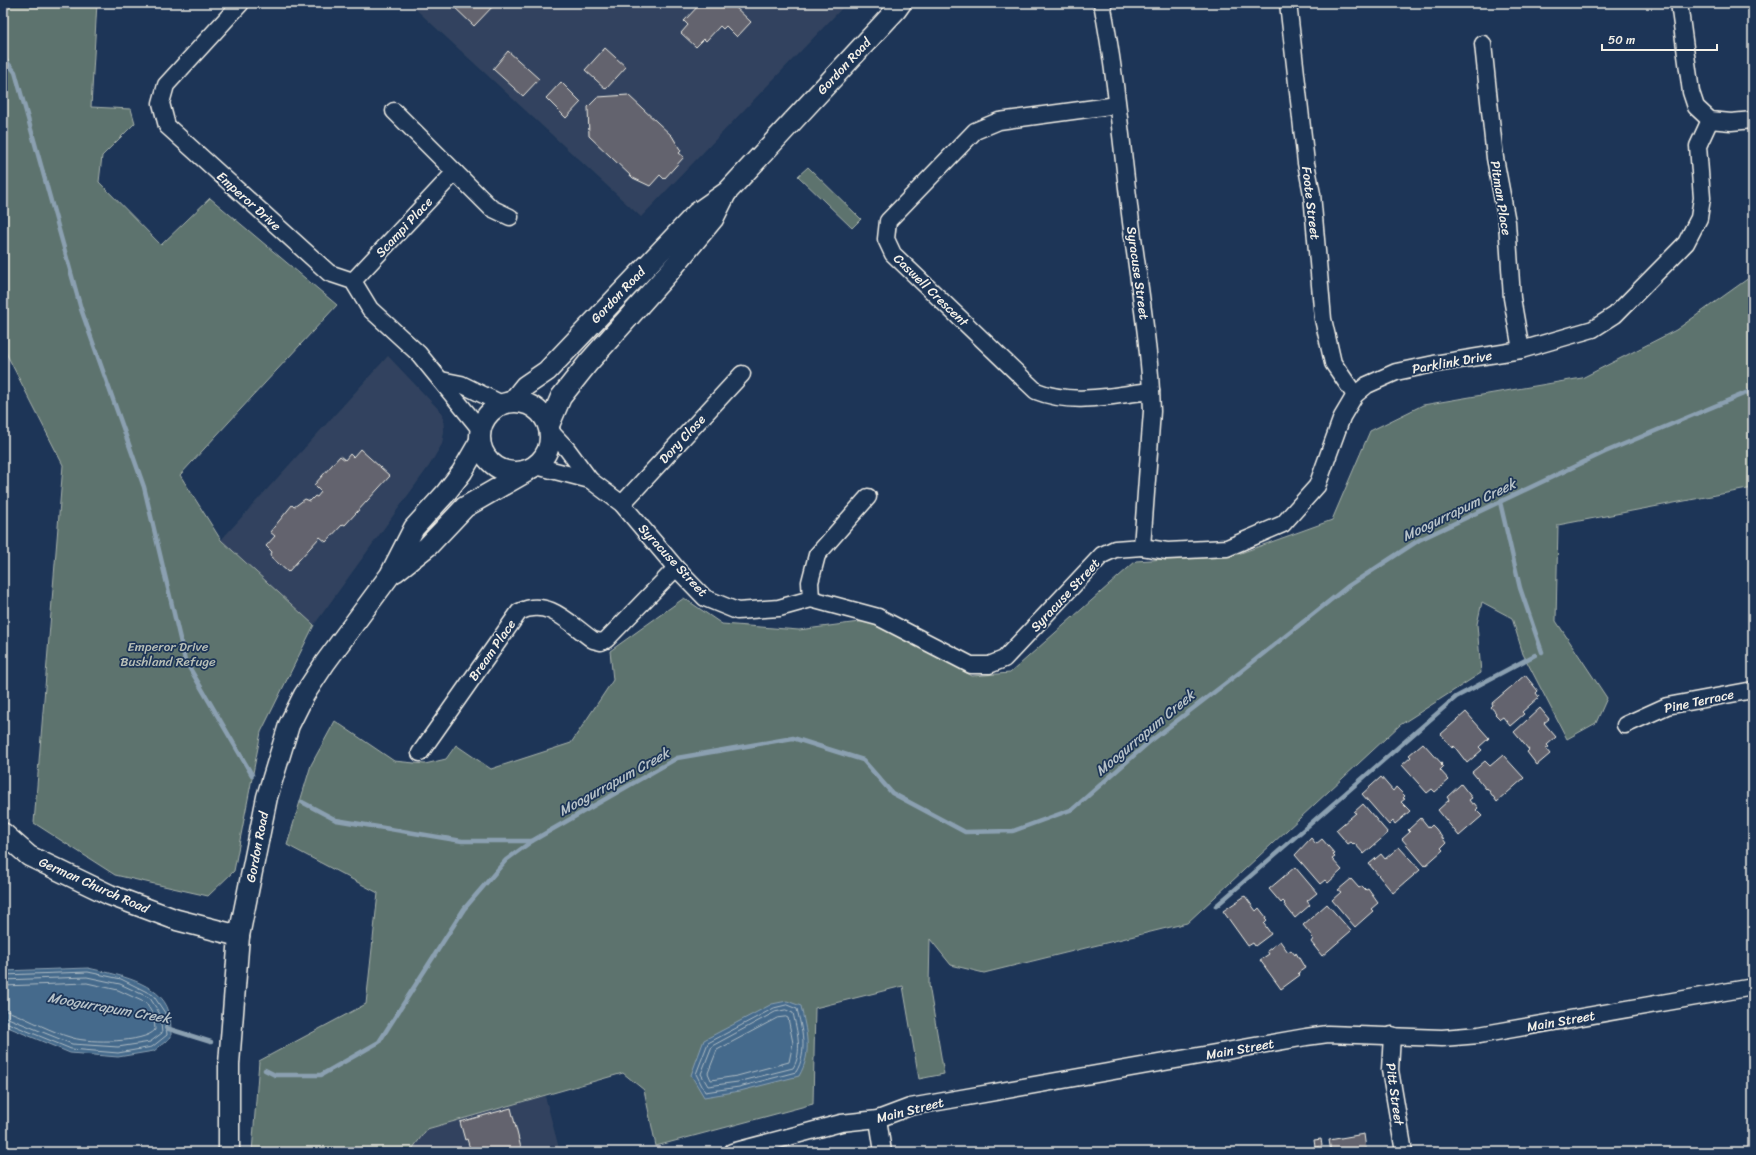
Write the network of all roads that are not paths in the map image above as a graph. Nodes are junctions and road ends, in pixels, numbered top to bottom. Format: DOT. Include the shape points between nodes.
graph roads {
  1 [pos="241,3"];
  2 [pos="1102,3"];
  3 [pos="1288,3"];
  4 [pos="1679,3"];
  5 [pos="902,6"];
  6 [pos="1483,44"];
  7 [pos="1117,105"];
  8 [pos="394,111"];
  9 [pos="1710,120"];
  10 [pos="1753,120"];
  11 [pos="455,172"];
  12 [pos="727,192"];
  13 [pos="510,218"];
  14 [pos="353,282"];
  15 [pos="1521,350"];
  16 [pos="742,374"];
  17 [pos="441,380"];
  18 [pos="1151,391"];
  19 [pos="1354,396"];
  20 [pos="507,402"];
  21 [pos="550,428"];
  22 [pos="480,435"];
  23 [pos="533,468"];
  24 [pos="590,480"];
  25 [pos="868,497"];
  26 [pos="622,504"];
  27 [pos="1142,547"];
  28 [pos="676,568"];
  29 [pos="390,575"];
  30 [pos="811,599"];
  31 [pos="1753,690"];
  32 [pos="1625,725"];
  33 [pos="420,753"];
  34 [pos="3,833"];
  35 [pos="239,936"];
  36 [pos="1753,988"];
  37 [pos="1392,1035"];
  38 [pos="878,1119"];
  39 [pos="229,1152"];
  40 [pos="732,1152"];
  41 [pos="883,1152"];
  42 [pos="1404,1152"];
  1 -- 14 [label="street, Emperor Drive" via="166,86 161,103 168,126 329,274"];
  2 -- 7 [label="street, Syracuse Street" via="1111,47"];
  3 -- 19 [label="street, Foote Street" via="1306,163 1312,194 1323,319 1333,362"];
  4 -- 9 [label="street" via="1691,92 1696,107"];
  5 -- 12 [label="street, Gordon Road"];
  6 -- 15 [label="street, Pitman Place" via="1495,158 1507,222 1512,298"];
  7 -- 18 [label="street, Syracuse Street" via="1144,306"];
  7 -- 18 [label="street, Caswell Crescent" via="999,121 975,131 888,221 886,239 893,254 1036,391 1070,400"];
  8 -- 11 [label="street"];
  9 -- 10 [label="street"];
  9 -- 15 [label="street, Parklink Drive" via="1698,146 1702,198 1699,218 1686,243 1615,315 1593,329"];
  11 -- 13 [label="street" via="491,208"];
  11 -- 14 [label="street, Scampi Place"];
  12 -- 20 [label="street, Gordon Road" via="697,213 547,371"];
  12 -- 21 [label="street, Gordon Road" via="713,219 561,397"];
  14 -- 17 [label="street" via="370,309 419,354"];
  15 -- 19 [label="street, Parklink Drive" via="1396,372 1367,386"];
  16 -- 26 [label="street, Dory Close"];
  17 -- 20 [label="street" via="461,384"];
  17 -- 22 [label="street"];
  18 -- 27 [label="street, Syracuse Street" via="1152,411"];
  19 -- 27 [label="street, Parklink Drive" via="1342,417 1318,486 1283,524 1227,548 1167,551"];
  20 -- 21 [label="street" via="524,402 535,407"];
  20 -- 22 [label="street" via="492,410 485,418"];
  21 -- 23 [label="street" via="548,451"];
  21 -- 24 [label="street"];
  22 -- 23 [label="street" via="486,456 498,467 519,472"];
  22 -- 29 [label="street, Gordon Road" via="458,478 414,528"];
  23 -- 24 [label="street"];
  23 -- 29 [label="street, Gordon Road" via="465,506 428,546"];
  24 -- 26 [label="street, Syracuse Street"];
  25 -- 30 [label="street" via="817,555 810,582"];
  26 -- 28 [label="street, Syracuse Street"];
  27 -- 30 [label="street, Syracuse Street" via="1115,549 1102,555 1004,659 989,665 971,665 878,617"];
  28 -- 30 [label="street, Syracuse Street" via="705,598 737,611 780,608"];
  28 -- 33 [label="street, Bream Place" via="606,640 601,642 593,640 549,609 533,607 519,612"];
  29 -- 35 [label="street, Gordon Road" via="325,663 304,695 289,725 267,798"];
  31 -- 32 [label="street, Pine Terrace" via="1667,706"];
  34 -- 35 [label="street, German Church Road" via="29,856 110,895 177,920"];
  35 -- 39 [label="street, Gordon Road" via="229,1064"];
  36 -- 37 [label="street, Main Street" via="1479,1035 1442,1038"];
  37 -- 38 [label="street, Main Street" via="1328,1034 1306,1037 910,1107"];
  37 -- 42 [label="street, Pitt Street" via="1390,1070"];
  38 -- 40 [label="street, Main Street" via="841,1123"];
  38 -- 41 [label="street"];
}
